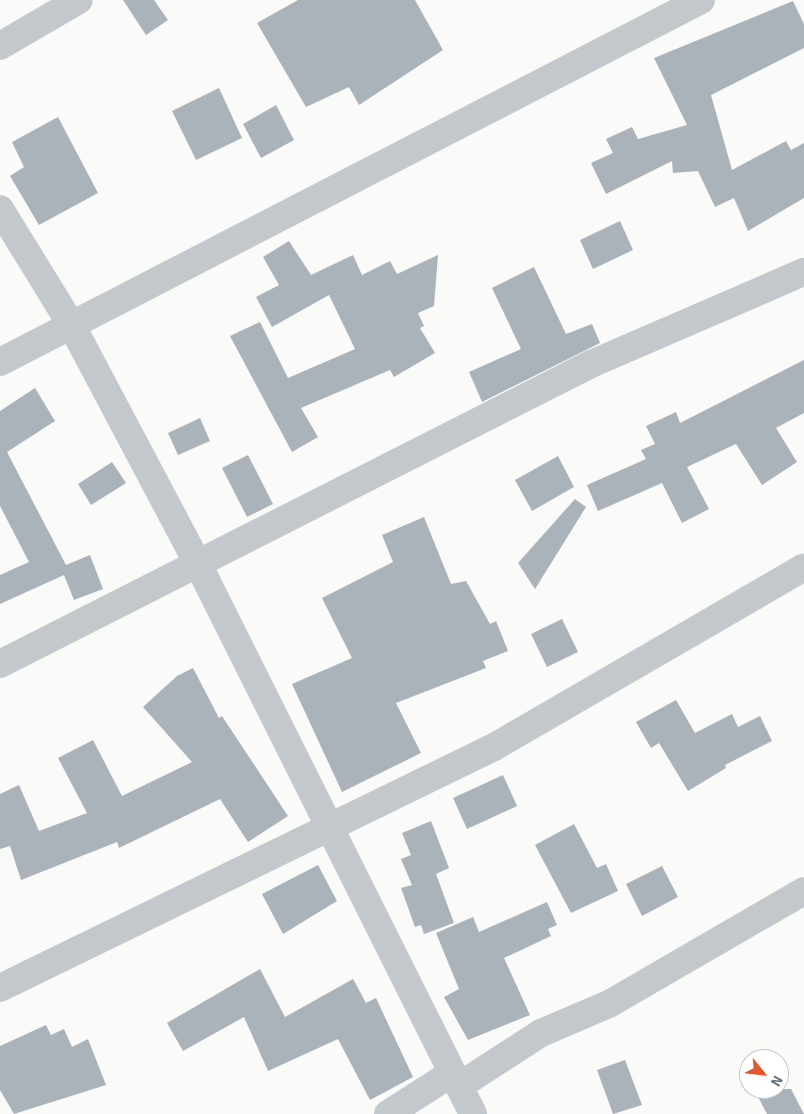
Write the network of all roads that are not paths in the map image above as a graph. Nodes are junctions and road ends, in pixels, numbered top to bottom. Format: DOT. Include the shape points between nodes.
graph roads {
  1 [pos="80,0"];
  2 [pos="702,0"];
  3 [pos="0,46"];
  4 [pos="0,209"];
  5 [pos="804,272"];
  6 [pos="72,326"];
  7 [pos="0,362"];
  8 [pos="198,564"];
  9 [pos="804,567"];
  10 [pos="0,664"];
  11 [pos="327,829"];
  12 [pos="804,892"];
  13 [pos="0,988"];
  14 [pos="456,1080"];
  15 [pos="388,1114"];
  16 [pos="473,1114"];
  1 -- 3 [label="street"];
  2 -- 6 [label="street"];
  4 -- 6 [label="street"];
  5 -- 8 [label="street" via="591,364"];
  6 -- 7 [label="street"];
  6 -- 8 [label="street"];
  8 -- 10 [label="street"];
  8 -- 11 [label="street"];
  9 -- 11 [label="street" via="494,747"];
  11 -- 13 [label="street"];
  11 -- 14 [label="street"];
  12 -- 14 [label="street" via="609,1004 542,1033"];
  14 -- 15 [label="street"];
  14 -- 16 [label="street"];
}
